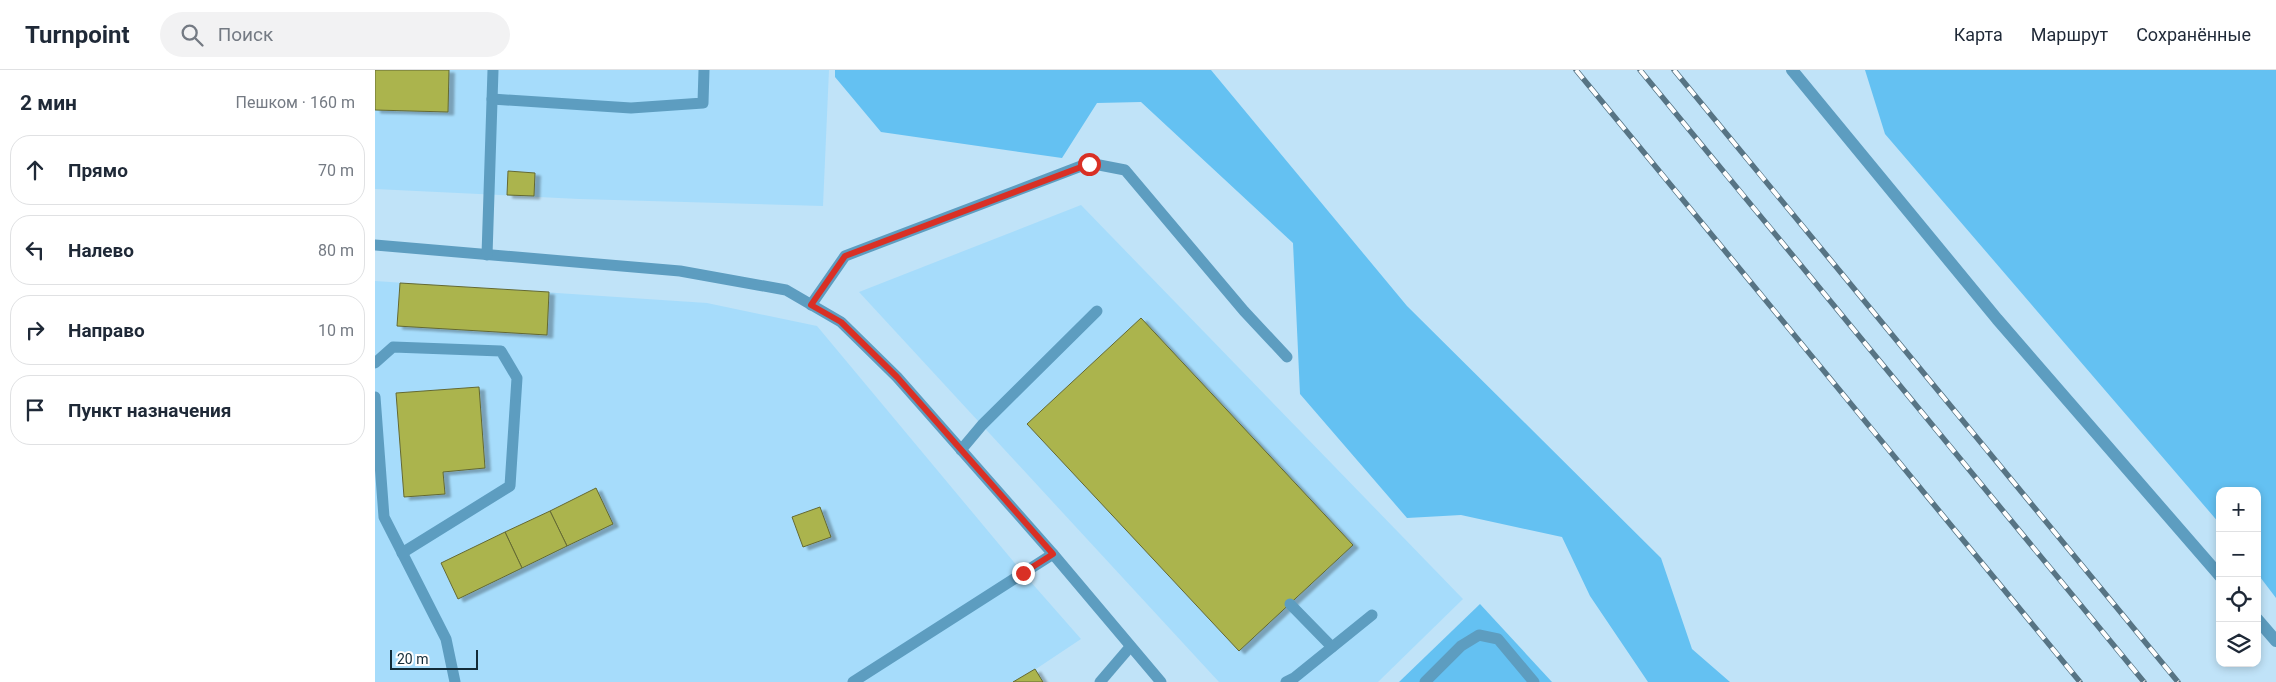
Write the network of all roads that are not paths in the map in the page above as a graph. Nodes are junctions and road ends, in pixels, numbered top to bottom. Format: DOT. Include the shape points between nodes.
graph roads {
  1 [pos="493,70"];
  2 [pos="704,70"];
  3 [pos="1792,70"];
  4 [pos="492,99"];
  5 [pos="375,245"];
  6 [pos="487,255"];
  7 [pos="811,305"];
  8 [pos="1097,311"];
  9 [pos="1287,357"];
  10 [pos="375,363"];
  11 [pos="375,397"];
  12 [pos="961,450"];
  13 [pos="403,553"];
  14 [pos="1053,554"];
  15 [pos="2216,571"];
  16 [pos="1290,604"];
  17 [pos="1372,616"];
  18 [pos="2259,622"];
  19 [pos="2276,641"];
  20 [pos="1130,647"];
  21 [pos="1332,647"];
  22 [pos="455,682"];
  23 [pos="853,682"];
  24 [pos="1100,682"];
  25 [pos="1161,682"];
  26 [pos="1286,682"];
  27 [pos="1425,682"];
  28 [pos="1535,682"];
  1 -- 4 [label="lane"];
  2 -- 4 [label="lane" via="703,103 631,108"];
  3 -- 15 [label="street" via="1997,319"];
  4 -- 6 [label="lane"];
  5 -- 6 [label="lane"];
  6 -- 7 [label="lane" via="680,271 786,290"];
  7 -- 9 [label="lane" via="845,256 1089,164 1125,170"];
  7 -- 12 [label="lane" via="841,322 897,377"];
  8 -- 12 [label="lane"];
  10 -- 13 [label="lane" via="393,347 501,351 517,378 510,486"];
  11 -- 13 [label="lane" via="384,517"];
  12 -- 14 [label="lane"];
  13 -- 22 [label="lane" via="446,639"];
  14 -- 20 [label="lane"];
  14 -- 23 [label="lane"];
  16 -- 21 [label="lane"];
  17 -- 21 [label="lane"];
  18 -- 19 [label="street"];
  20 -- 24 [label="lane"];
  20 -- 25 [label="lane"];
  21 -- 26 [label="lane"];
  27 -- 28 [label="lane" via="1461,646 1479,635 1498,640"];
}
